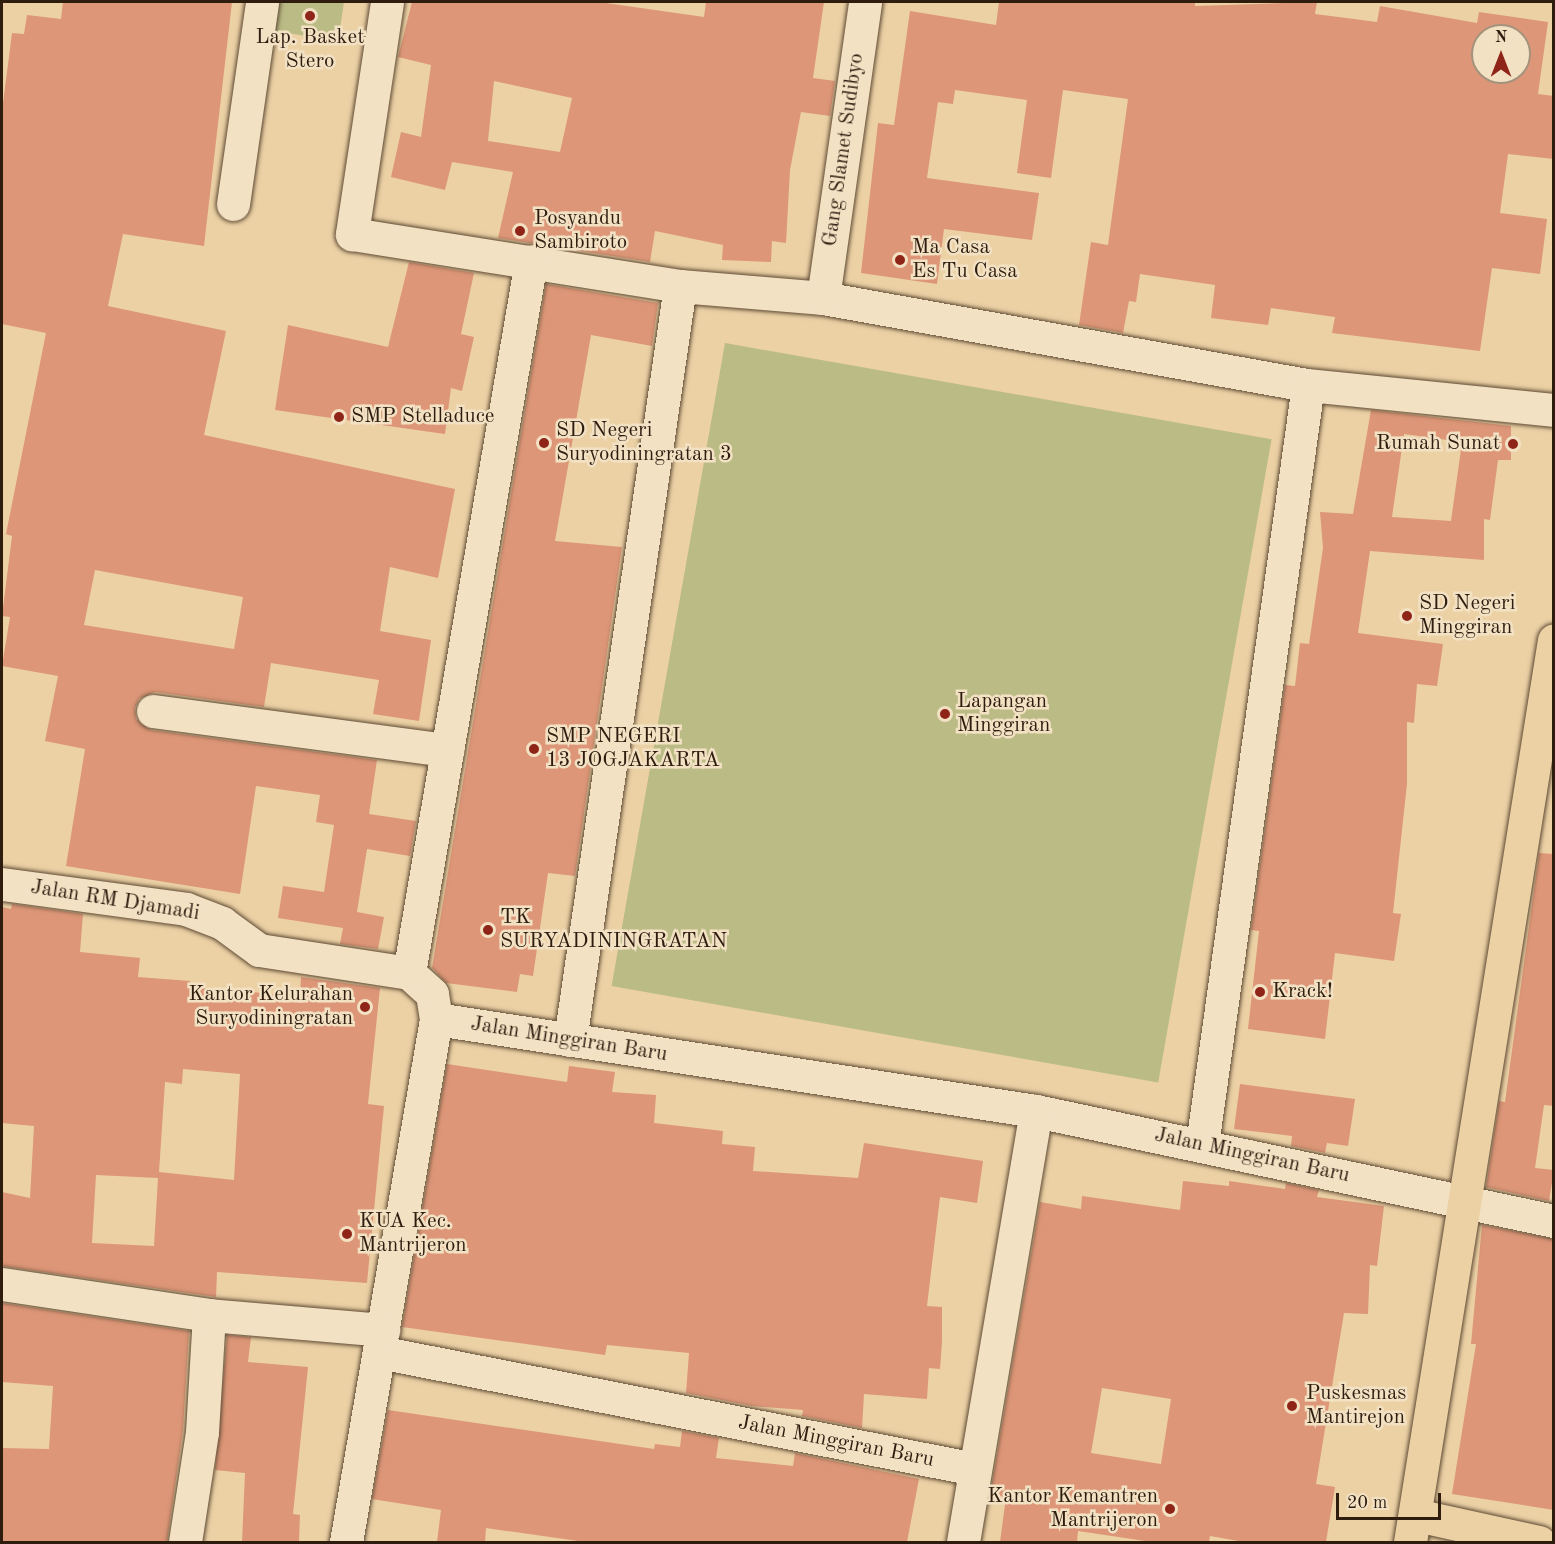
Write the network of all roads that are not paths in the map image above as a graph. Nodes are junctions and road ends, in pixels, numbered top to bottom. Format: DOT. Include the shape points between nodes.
graph roads {
  1 [pos="262,2"];
  2 [pos="387,2"];
  3 [pos="865,2"];
  4 [pos="233,204"];
  5 [pos="531,261"];
  6 [pos="680,286"];
  7 [pos="823,298"];
  8 [pos="1308,386"];
  9 [pos="1554,410"];
  10 [pos="1554,640"];
  11 [pos="153,711"];
  12 [pos="1546,744"];
  13 [pos="447,750"];
  14 [pos="2,884"];
  15 [pos="409,973"];
  16 [pos="436,1019"];
  17 [pos="570,1040"];
  18 [pos="1036,1111"];
  19 [pos="1202,1145"];
  20 [pos="1467,1202"];
  21 [pos="1554,1221"];
  22 [pos="2,1284"];
  23 [pos="209,1315"];
  24 [pos="381,1341"];
  25 [pos="975,1469"];
  26 [pos="1413,1529"];
  27 [pos="185,1542"];
  28 [pos="346,1542"];
  29 [pos="963,1542"];
  30 [pos="1539,1542"];
  1 -- 4 [label="street"];
  2 -- 5 [label="street" via="352,234"];
  3 -- 7 [label="street, Gang Slamet Sudibyo"];
  5 -- 6 [label="street"];
  5 -- 13 [label="street"];
  6 -- 7 [label="street"];
  6 -- 17 [label="street"];
  7 -- 8 [label="street"];
  8 -- 9 [label="street"];
  8 -- 19 [label="street"];
  10 -- 12 [label="main road"];
  11 -- 13 [label="street"];
  12 -- 20 [label="main road"];
  13 -- 15 [label="street"];
  14 -- 15 [label="street, Jalan RM Djamadi" via="186,909 222,923 259,950"];
  15 -- 16 [label="street" via="432,994"];
  16 -- 17 [label="street, Jalan Minggiran Baru"];
  16 -- 24 [label="street"];
  17 -- 18 [label="street, Jalan Minggiran Baru"];
  18 -- 19 [label="street, Jalan Minggiran Baru"];
  18 -- 25 [label="street"];
  19 -- 20 [label="street, Jalan Minggiran Baru"];
  20 -- 21 [label="street, Jalan Minggiran Baru"];
  20 -- 26 [label="main road"];
  22 -- 23 [label="street, Jalan Minggiran Baru"];
  23 -- 24 [label="street, Jalan Minggiran Baru"];
  23 -- 27 [label="street" via="202,1432"];
  24 -- 25 [label="street, Jalan Minggiran Baru"];
  24 -- 28 [label="street"];
  25 -- 29 [label="street"];
  26 -- 30 [label="main road"];
}
